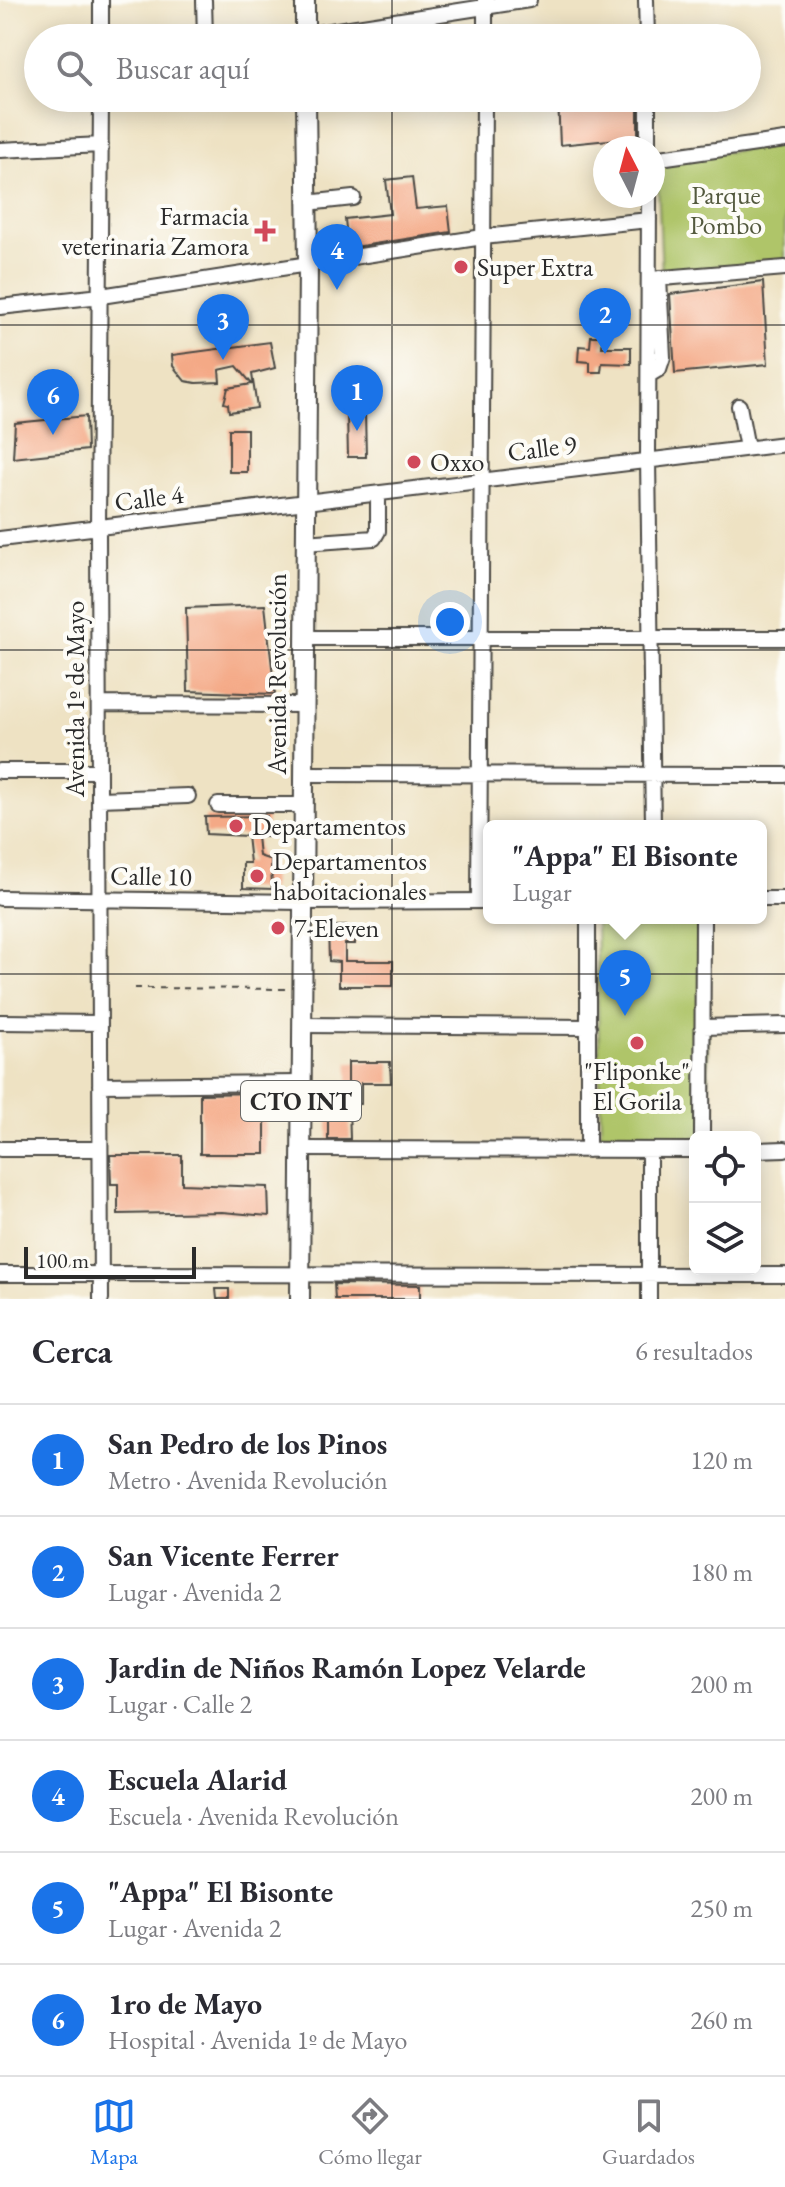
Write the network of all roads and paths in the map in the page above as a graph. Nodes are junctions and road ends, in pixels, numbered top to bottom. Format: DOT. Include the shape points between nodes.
graph roads {
  1 [pos="101,0"];
  2 [pos="204,0"];
  3 [pos="305,0"];
  4 [pos="529,0"];
  5 [pos="646,0"];
  6 [pos="485,4"];
  7 [pos="101,24"];
  8 [pos="205,24"];
  9 [pos="301,24"];
  10 [pos="372,24"];
  11 [pos="647,24"];
  12 [pos="101,112"];
  13 [pos="306,112"];
  14 [pos="484,112"];
  15 [pos="648,112"];
  16 [pos="648,136"];
  17 [pos="785,140"];
  18 [pos="101,145"];
  19 [pos="0,150"];
  20 [pos="665,157"];
  21 [pos="353,198"];
  22 [pos="307,203"];
  23 [pos="649,208"];
  24 [pos="649,220"];
  25 [pos="483,237"];
  26 [pos="308,263"];
  27 [pos="785,268"];
  28 [pos="655,278"];
  29 [pos="101,296"];
  30 [pos="0,307"];
  31 [pos="739,406"];
  32 [pos="785,444"];
  33 [pos="747,448"];
  34 [pos="648,459"];
  35 [pos="482,480"];
  36 [pos="378,494"];
  37 [pos="304,503"];
  38 [pos="98,529"];
  39 [pos="0,539"];
  40 [pos="304,543"];
  41 [pos="304,638"];
  42 [pos="481,638"];
  43 [pos="651,638"];
  44 [pos="785,638"];
  45 [pos="99,704"];
  46 [pos="303,705"];
  47 [pos="0,771"];
  48 [pos="99,771"];
  49 [pos="303,774"];
  50 [pos="480,775"];
  51 [pos="653,775"];
  52 [pos="785,775"];
  53 [pos="188,796"];
  54 [pos="99,799"];
  55 [pos="218,805"];
  56 [pos="303,805"];
  57 [pos="653,820"];
  58 [pos="483,870"];
  59 [pos="0,898"];
  60 [pos="100,899"];
  61 [pos="483,901"];
  62 [pos="302,902"];
  63 [pos="588,924"];
  64 [pos="703,924"];
  65 [pos="135,988"];
  66 [pos="302,989"];
  67 [pos="0,1022"];
  68 [pos="100,1023"];
  69 [pos="301,1025"];
  70 [pos="785,1025"];
  71 [pos="589,1027"];
  72 [pos="703,1027"];
  73 [pos="301,1083"];
  74 [pos="100,1085"];
  75 [pos="702,1131"];
  76 [pos="0,1149"];
  77 [pos="100,1149"];
  78 [pos="301,1149"];
  79 [pos="785,1149"];
  80 [pos="588,1150"];
  81 [pos="649,1150"];
  82 [pos="689,1150"];
  83 [pos="761,1150"];
  84 [pos="649,1273"];
  85 [pos="0,1274"];
  86 [pos="101,1275"];
  87 [pos="785,1275"];
  88 [pos="300,1276"];
  89 [pos="101,1299"];
  90 [pos="300,1299"];
  91 [pos="649,1299"];
  1 -- 7 [label="street"];
  2 -- 8 [label="street"];
  3 -- 9 [label="main road"];
  4 -- 6 [label="street"];
  5 -- 11 [label="street"];
  6 -- 10 [label="street"];
  12 -- 18 [label="street, Avenida 1º de Mayo"];
  13 -- 22 [label="main road, Avenida Revolución / CTO INT"];
  14 -- 25 [label="street"];
  15 -- 16 [label="street"];
  17 -- 20 [label="street"];
  18 -- 19 [label="street"];
  18 -- 29 [label="street, Avenida 1º de Mayo"];
  21 -- 22 [label="street"];
  22 -- 26 [label="main road, Avenida Revolución / CTO INT"];
  23 -- 24 [label="street"];
  24 -- 25 [label="street"];
  24 -- 28 [label="street"];
  25 -- 26 [label="street"];
  25 -- 35 [label="street"];
  26 -- 29 [label="street"];
  26 -- 37 [label="main road, Avenida Revolución / CTO INT"];
  27 -- 28 [label="street"];
  28 -- 34 [label="street"];
  29 -- 30 [label="street"];
  29 -- 38 [label="street, Avenida 1º de Mayo"];
  31 -- 33 [label="street"];
  32 -- 33 [label="street, Calle 9"];
  33 -- 34 [label="street, Calle 9"];
  34 -- 35 [label="street, Calle 9"];
  34 -- 43 [label="street"];
  35 -- 36 [label="street, Calle 9"];
  35 -- 42 [label="street"];
  36 -- 37 [label="street, Calle 9"];
  36 -- 40 [label="street" via="374,538"];
  37 -- 38 [label="street, Calle 4"];
  37 -- 40 [label="main road, Avenida Revolución / CTO INT"];
  38 -- 39 [label="street, Calle 4"];
  38 -- 45 [label="street, Avenida 1º de Mayo"];
  40 -- 41 [label="main road, Avenida Revolución / CTO INT"];
  41 -- 42 [label="street"];
  41 -- 46 [label="main road, Avenida Revolución / CTO INT"];
  42 -- 43 [label="street"];
  42 -- 50 [label="street"];
  43 -- 44 [label="street"];
  43 -- 51 [label="street"];
  45 -- 46 [label="street"];
  45 -- 48 [label="street, Avenida 1º de Mayo"];
  46 -- 49 [label="main road, Avenida Revolución / CTO INT"];
  47 -- 48 [label="street"];
  48 -- 54 [label="street, Avenida 1º de Mayo"];
  49 -- 50 [label="street"];
  49 -- 56 [label="main road, Avenida Revolución / CTO INT"];
  50 -- 51 [label="street"];
  50 -- 58 [label="street"];
  51 -- 52 [label="street"];
  51 -- 57 [label="street"];
  53 -- 54 [label="street"];
  54 -- 60 [label="street, Avenida 1º de Mayo"];
  55 -- 56 [label="street"];
  56 -- 62 [label="main road, Avenida Revolución / CTO INT"];
  59 -- 60 [label="street, Calle 10"];
  60 -- 62 [label="street, Calle 10"];
  60 -- 68 [label="street, Avenida 1º de Mayo"];
  61 -- 62 [label="street, Calle 10"];
  62 -- 66 [label="main road, Avenida Revolución / CTO INT"];
  63 -- 71 [label="street"];
  64 -- 72 [label="street"];
  65 -- 66 [label="path"];
  66 -- 69 [label="main road, Avenida Revolución / CTO INT"];
  67 -- 68 [label="street"];
  68 -- 74 [label="street, Avenida 1º de Mayo"];
  69 -- 71 [label="street"];
  69 -- 73 [label="main road, Avenida Revolución / CTO INT"];
  70 -- 72 [label="street"];
  71 -- 80 [label="street"];
  72 -- 75 [label="street"];
  73 -- 74 [label="street"];
  73 -- 78 [label="main road, Avenida Revolución / CTO INT"];
  74 -- 77 [label="street, Avenida 1º de Mayo"];
  76 -- 77 [label="street"];
  77 -- 86 [label="street, Avenida 1º de Mayo"];
  78 -- 80 [label="street"];
  78 -- 88 [label="main road, Avenida Revolución / CTO INT"];
  79 -- 83 [label="street"];
  80 -- 81 [label="street"];
  81 -- 82 [label="street"];
  81 -- 84 [label="street"];
  84 -- 87 [label="street"];
  84 -- 88 [label="street"];
  84 -- 91 [label="street"];
  85 -- 86 [label="street"];
  86 -- 88 [label="street"];
  86 -- 89 [label="street, Avenida 1º de Mayo"];
  88 -- 90 [label="main road, Avenida Revolución / CTO INT"];
}
